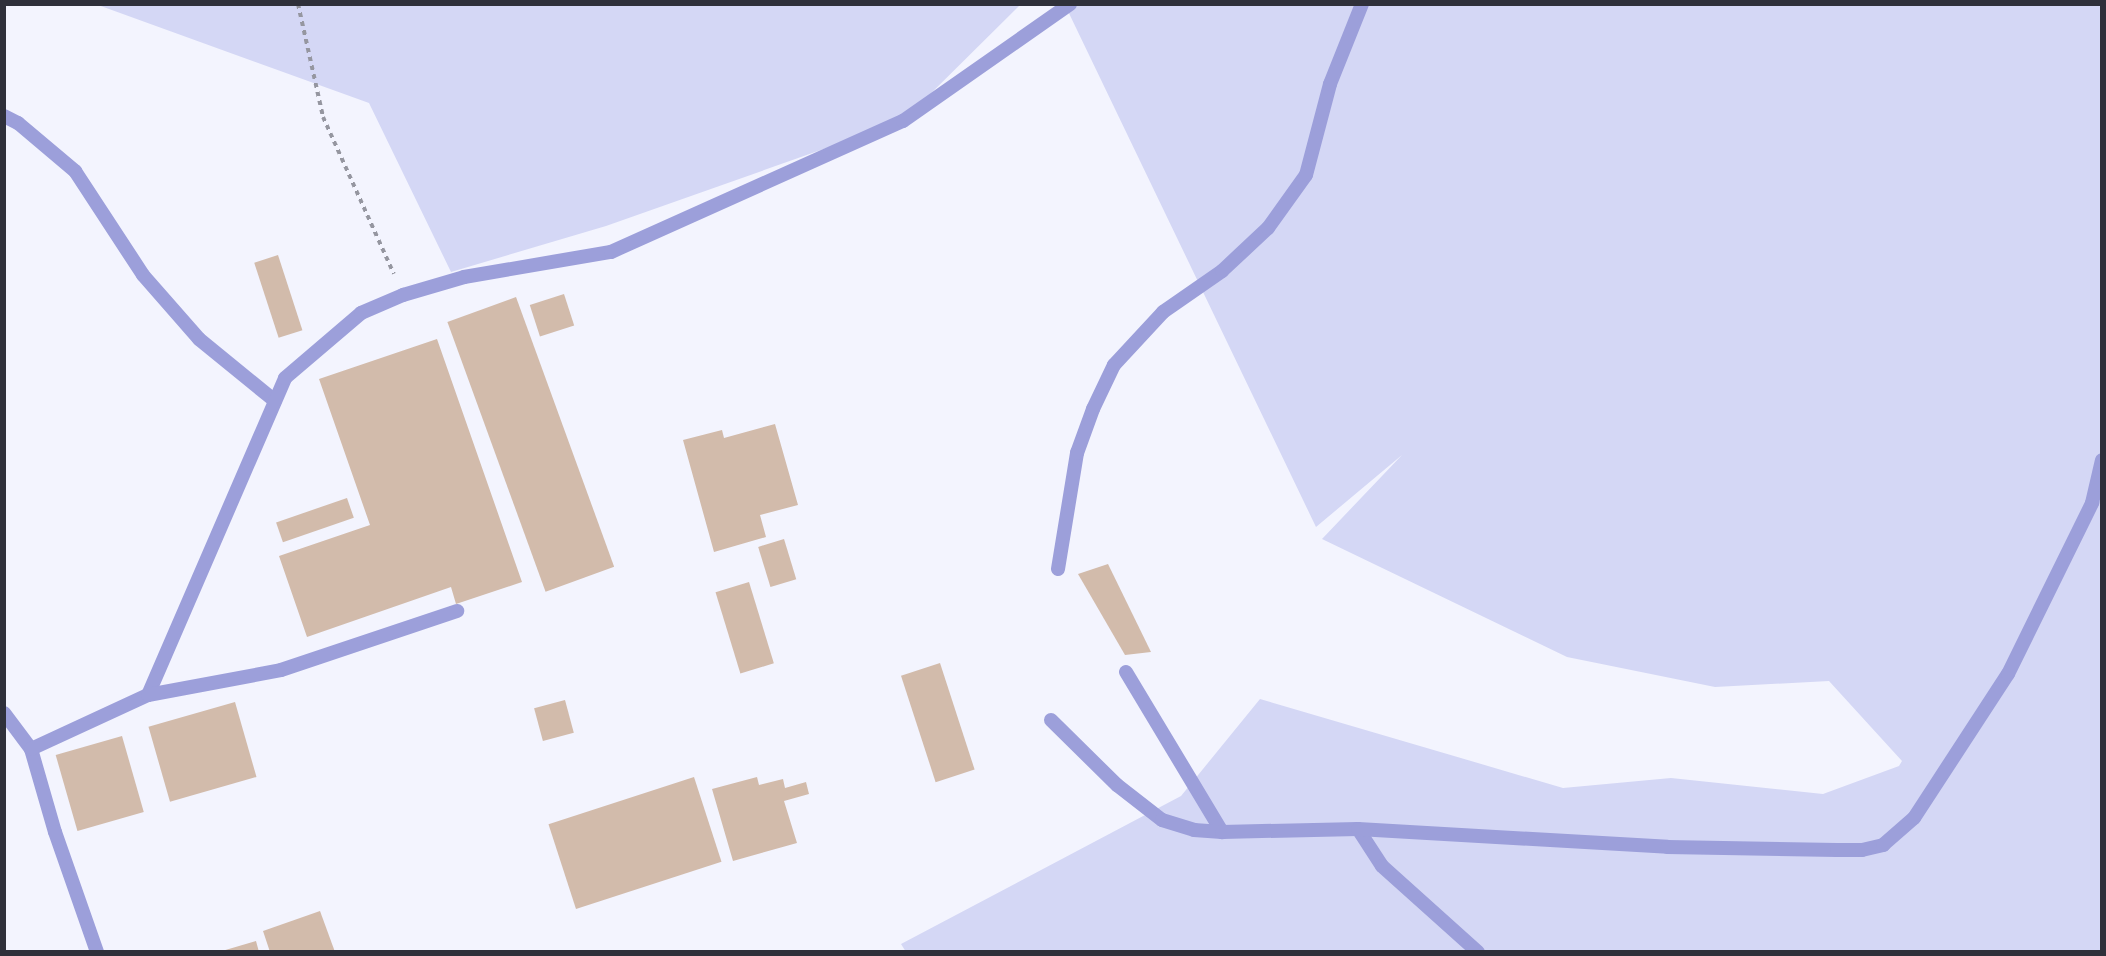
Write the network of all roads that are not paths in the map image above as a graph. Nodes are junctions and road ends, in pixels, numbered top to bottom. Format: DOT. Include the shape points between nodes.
graph roads {
  1 [pos="1070,4"];
  2 [pos="1362,4"];
  3 [pos="4,116"];
  4 [pos="275,401"];
  5 [pos="2102,460"];
  6 [pos="1058,569"];
  7 [pos="457,611"];
  8 [pos="1126,672"];
  9 [pos="148,695"];
  10 [pos="4,712"];
  11 [pos="1051,720"];
  12 [pos="31,749"];
  13 [pos="1358,829"];
  14 [pos="1222,832"];
  15 [pos="97,951"];
  16 [pos="1478,951"];
  1 -- 4 [label="lane" via="903,121 611,252 464,277 403,295 361,313 285,378"];
  2 -- 6 [label="lane" via="1330,84 1306,175 1268,228 1222,271 1163,312 1114,365 1077,453"];
  3 -- 4 [label="lane" via="18,123 75,171 143,275 192,331"];
  4 -- 9 [label="lane"];
  5 -- 13 [label="lane" via="2092,503 2008,674 1914,818 1883,845 1845,850 1667,847"];
  7 -- 9 [label="lane" via="281,670"];
  8 -- 14 [label="lane"];
  9 -- 12 [label="lane"];
  10 -- 12 [label="lane"];
  11 -- 14 [label="lane" via="1117,785 1162,820 1194,830"];
  12 -- 15 [label="lane"];
  13 -- 14 [label="lane"];
  13 -- 16 [label="lane" via="1382,866"];
}
